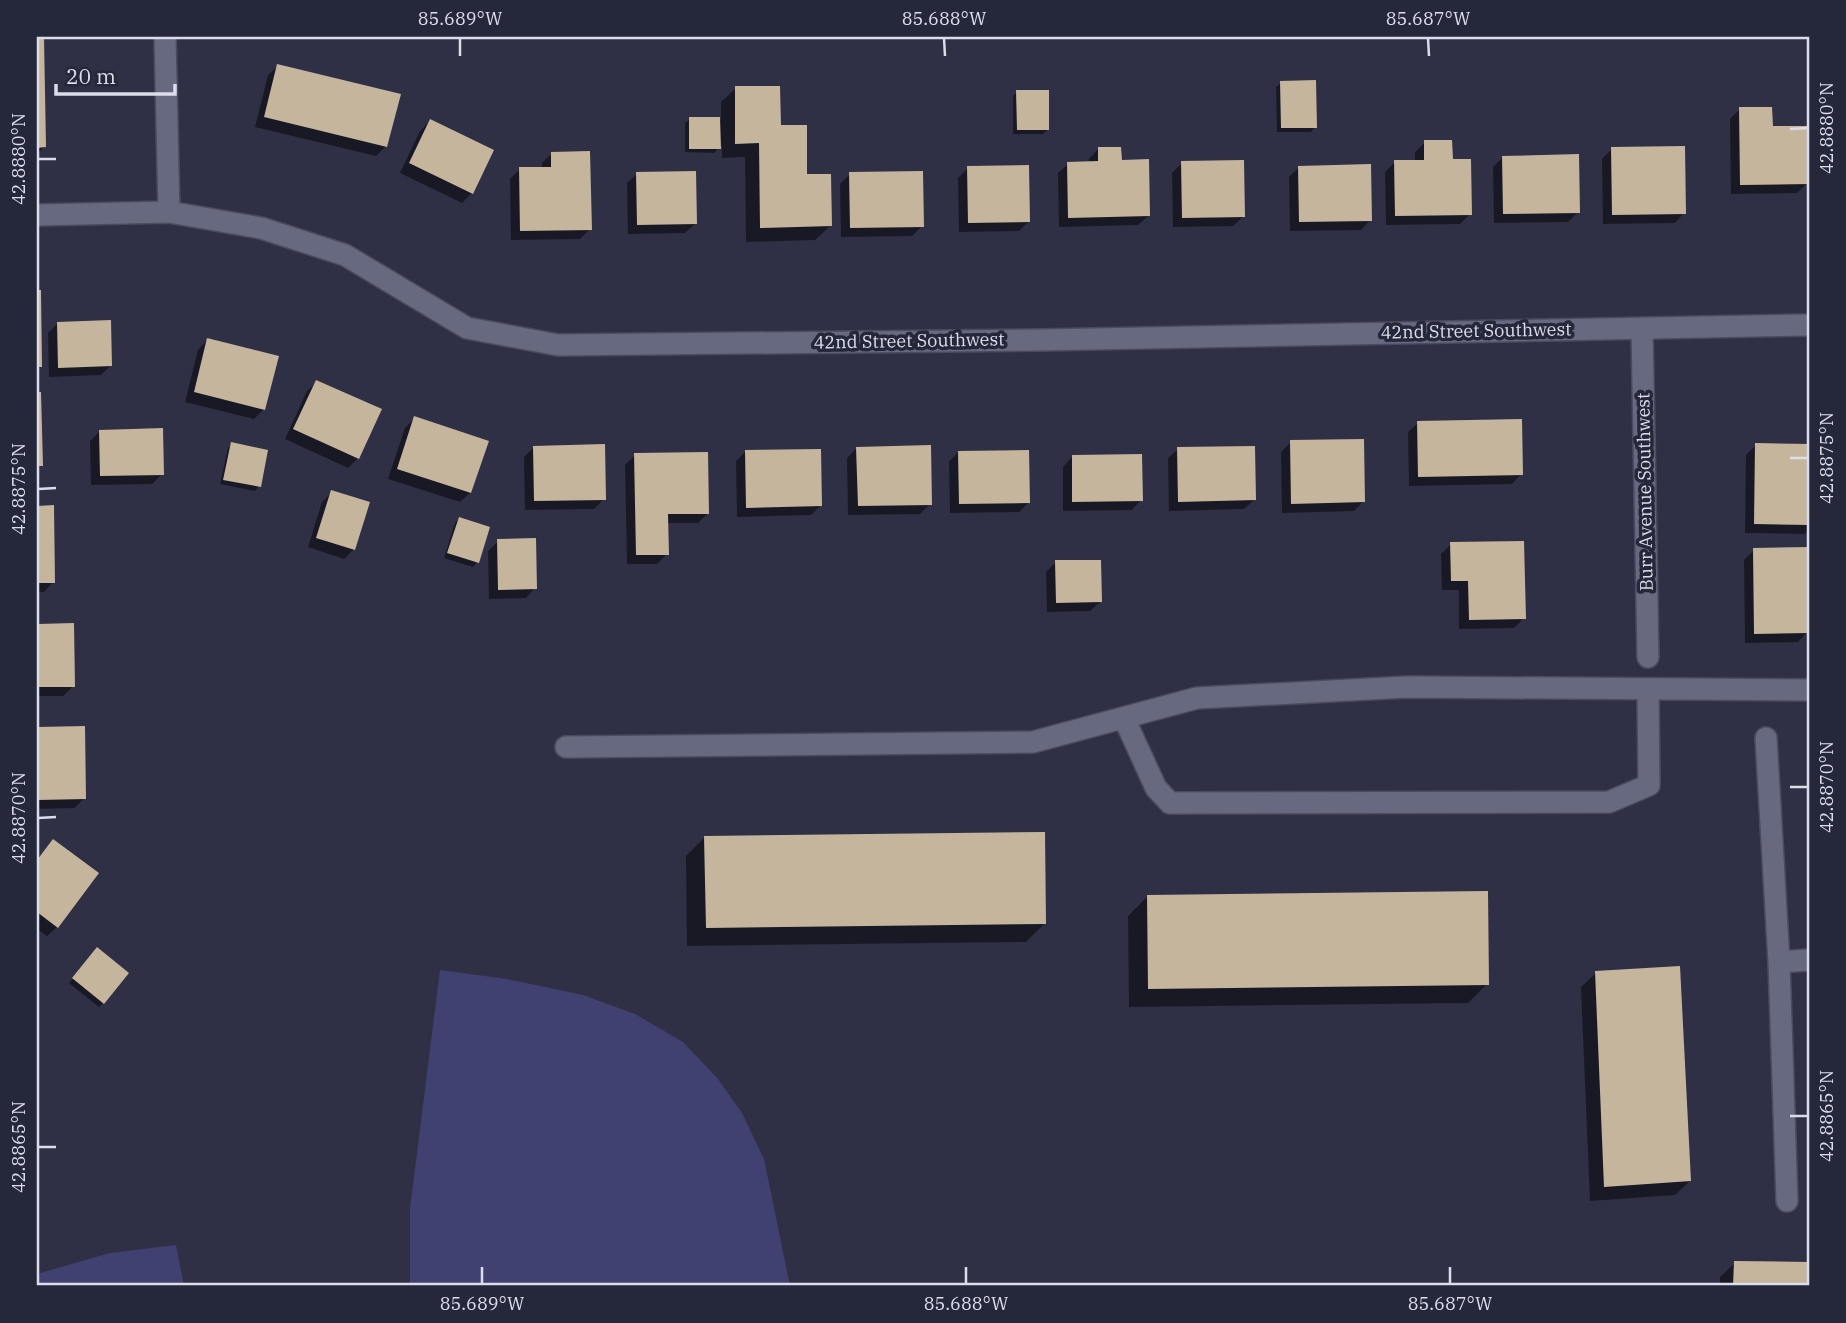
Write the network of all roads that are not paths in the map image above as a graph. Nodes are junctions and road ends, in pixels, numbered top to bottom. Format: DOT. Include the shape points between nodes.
graph roads {
  1 [pos="165,37"];
  2 [pos="169,212"];
  3 [pos="37,215"];
  4 [pos="1809,325"];
  5 [pos="1642,328"];
  6 [pos="1648,657"];
  7 [pos="1648,689"];
  8 [pos="1809,690"];
  9 [pos="1124,718"];
  10 [pos="1766,737"];
  11 [pos="566,747"];
  12 [pos="1809,960"];
  13 [pos="1779,962"];
  14 [pos="1787,1201"];
  1 -- 2 [label="street"];
  2 -- 3 [label="street, 42nd Street Southwest"];
  2 -- 5 [label="street, 42nd Street Southwest" via="261,228 345,255 467,328 558,345"];
  4 -- 5 [label="street, 42nd Street Southwest"];
  5 -- 6 [label="street, Burr Avenue Southwest"];
  7 -- 8 [label="street"];
  7 -- 9 [label="street" via="1407,687 1197,698"];
  7 -- 9 [label="street" via="1648,785 1609,802 1170,803 1156,788"];
  9 -- 11 [label="street" via="1034,742"];
  10 -- 13 [label="street"];
  12 -- 13 [label="street"];
  13 -- 14 [label="street"];
}
